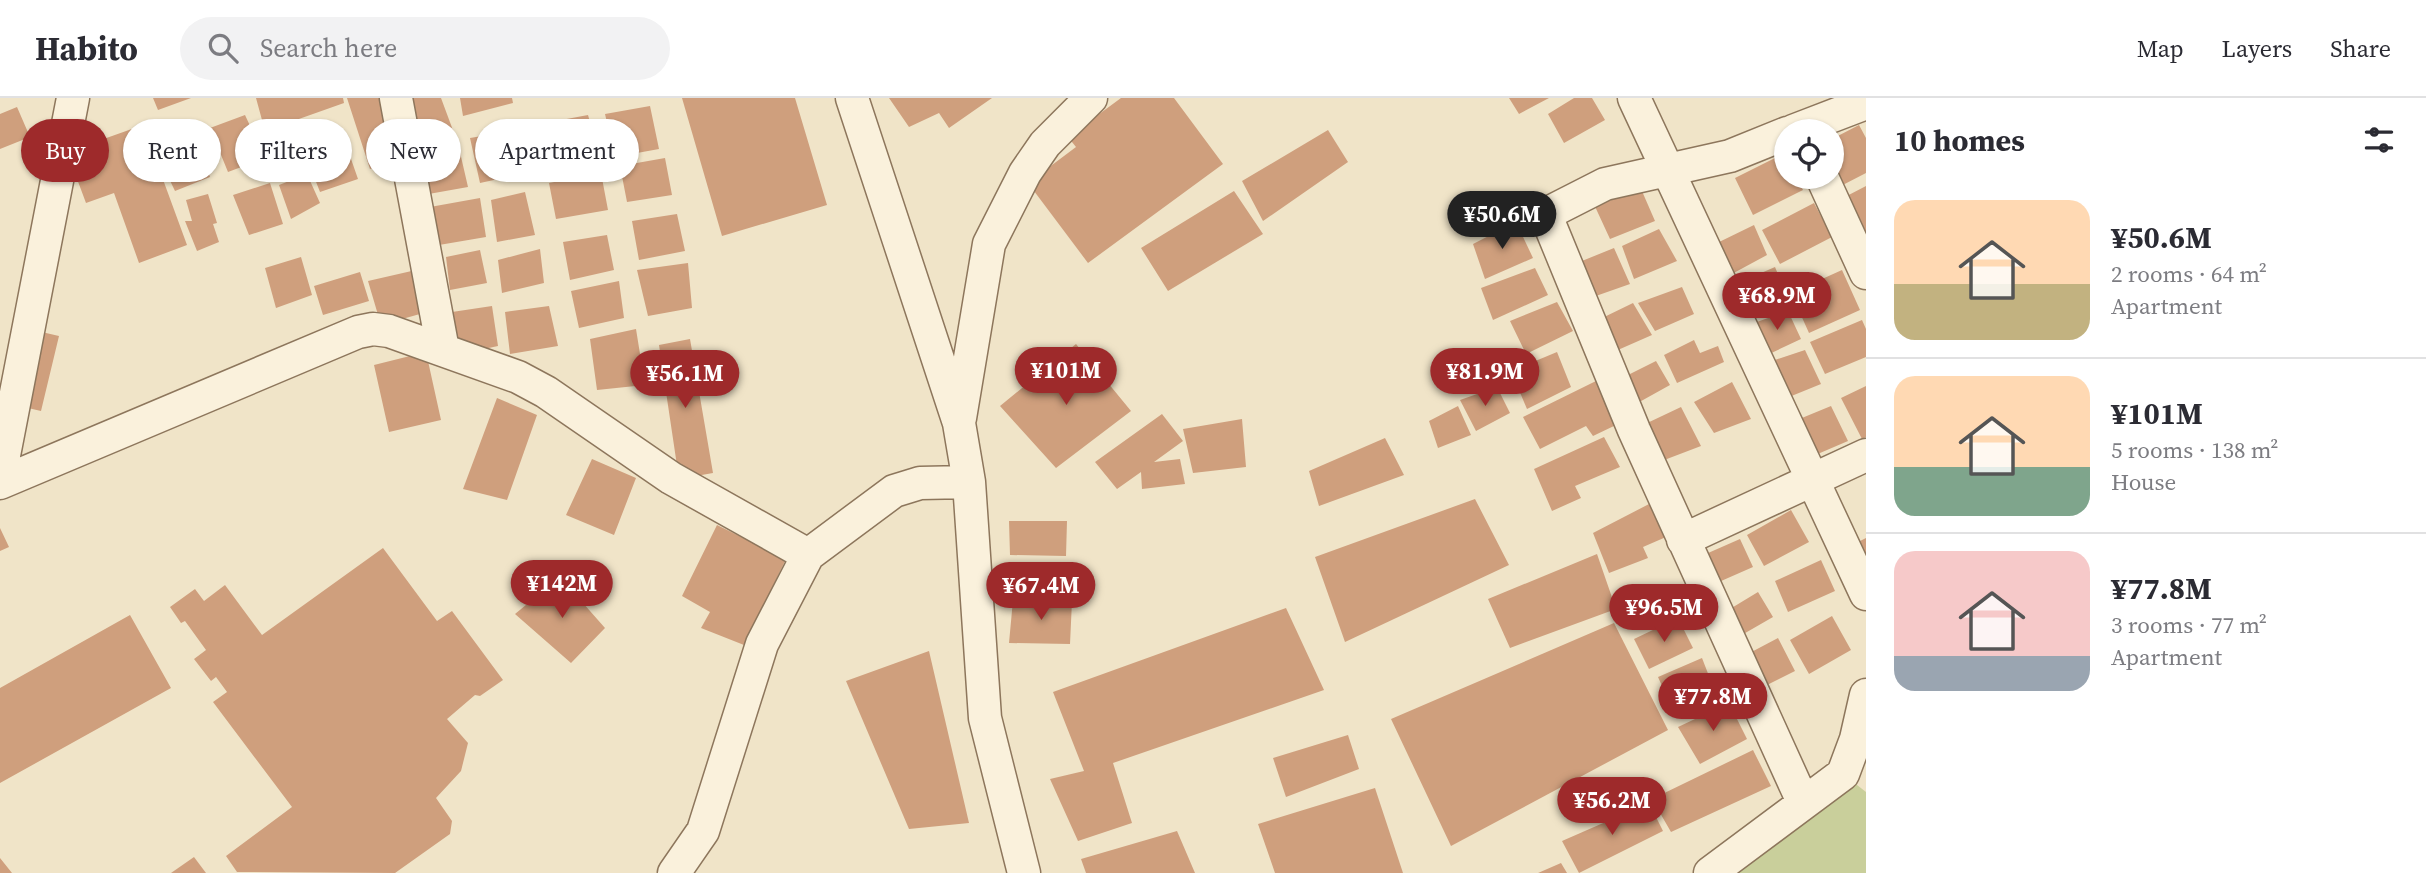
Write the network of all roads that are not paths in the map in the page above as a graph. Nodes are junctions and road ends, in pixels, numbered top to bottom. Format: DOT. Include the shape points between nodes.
graph roads {
  1 [pos="73,98"];
  2 [pos="396,98"];
  3 [pos="852,98"];
  4 [pos="1091,98"];
  5 [pos="1634,98"];
  6 [pos="1866,103"];
  7 [pos="1825,119"];
  8 [pos="1774,139"];
  9 [pos="1670,170"];
  10 [pos="1828,189"];
  11 [pos="1866,273"];
  12 [pos="443,350"];
  13 [pos="959,423"];
  14 [pos="1866,455"];
  15 [pos="0,476"];
  16 [pos="1813,479"];
  17 [pos="969,482"];
  18 [pos="0,483"];
  19 [pos="1683,540"];
  20 [pos="808,555"];
  21 [pos="1866,594"];
  22 [pos="1866,695"];
  23 [pos="1804,802"];
  24 [pos="674,873"];
  25 [pos="1024,873"];
  26 [pos="1710,873"];
  1 -- 15 [label="street"];
  2 -- 12 [label="street"];
  3 -- 13 [label="street"];
  4 -- 13 [label="street" via="1045,144 989,244"];
  5 -- 9 [label="street"];
  6 -- 7 [label="street"];
  8 -- 9 [label="street" via="1730,156"];
  9 -- 16 [label="street"];
  9 -- 19 [label="street" via="1605,184 1552,211 1547,218"];
  10 -- 11 [label="street"];
  12 -- 18 [label="street" via="389,331 358,332"];
  12 -- 20 [label="street" via="546,392 680,484"];
  13 -- 17 [label="street"];
  14 -- 16 [label="street"];
  16 -- 19 [label="street"];
  16 -- 21 [label="street"];
  17 -- 20 [label="street" via="935,481 894,491"];
  17 -- 25 [label="street" via="985,718"];
  19 -- 23 [label="street"];
  20 -- 24 [label="street" via="762,644 703,831"];
  22 -- 23 [label="street" via="1843,774"];
  23 -- 26 [label="street"];
}
